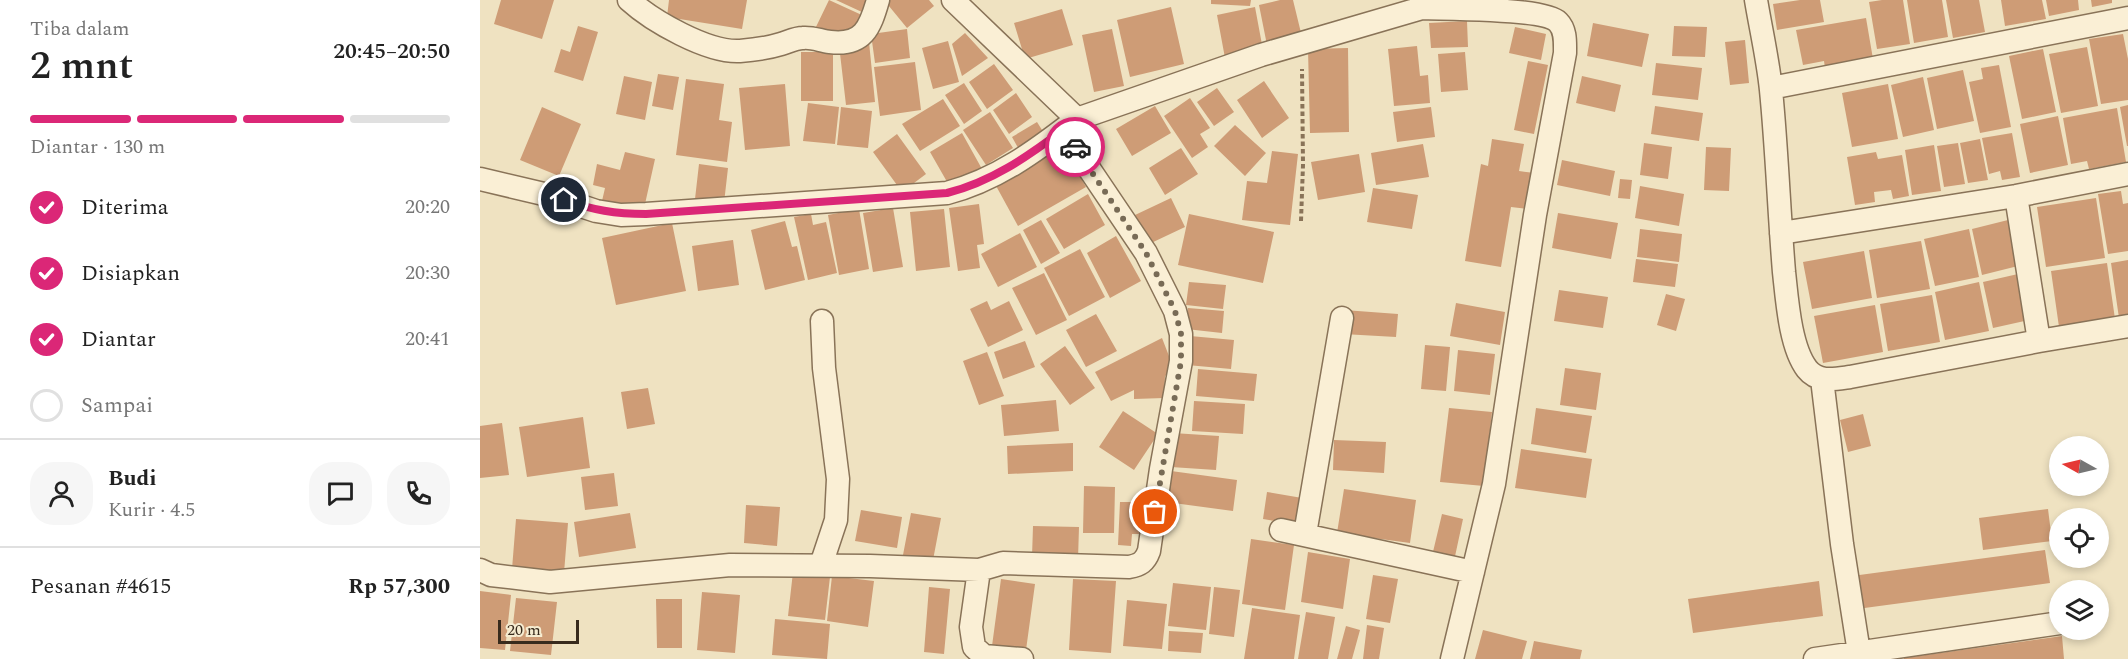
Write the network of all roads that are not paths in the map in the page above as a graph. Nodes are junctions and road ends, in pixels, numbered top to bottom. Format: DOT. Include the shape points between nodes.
graph roads {
  1 [pos="628,0"];
  2 [pos="878,0"];
  3 [pos="953,0"];
  4 [pos="1756,0"];
  5 [pos="1422,4"];
  6 [pos="2128,18"];
  7 [pos="1771,88"];
  8 [pos="1070,125"];
  9 [pos="2128,174"];
  10 [pos="480,179"];
  11 [pos="2016,196"];
  12 [pos="1781,233"];
  13 [pos="1342,318"];
  14 [pos="822,321"];
  15 [pos="2128,326"];
  16 [pos="2039,341"];
  17 [pos="1822,379"];
  18 [pos="1281,530"];
  19 [pos="1305,534"];
  20 [pos="821,565"];
  21 [pos="480,570"];
  22 [pos="980,570"];
  23 [pos="1473,572"];
  24 [pos="2049,624"];
  25 [pos="1860,656"];
  26 [pos="1022,659"];
  27 [pos="1452,659"];
  28 [pos="1815,659"];
  1 -- 2 [label="street" via="682,36 739,51 803,38 855,42 864,35"];
  3 -- 8 [label="street"];
  4 -- 7 [label="street"];
  5 -- 8 [label="street" via="1203,74"];
  5 -- 23 [label="street" via="1549,16 1562,27 1565,37 1494,484"];
  6 -- 7 [label="street"];
  7 -- 12 [label="street"];
  8 -- 10 [label="street" via="1031,154 970,187 916,196 621,215"];
  8 -- 22 [label="street" via="1146,253 1175,311 1181,334 1181,361 1149,551 1146,561 1129,567 1003,563"];
  9 -- 11 [label="street"];
  11 -- 12 [label="street"];
  11 -- 16 [label="street"];
  12 -- 17 [label="street" via="1789,315 1799,352 1807,368"];
  13 -- 19 [label="street"];
  14 -- 20 [label="street" via="838,479 836,520"];
  15 -- 16 [label="street"];
  16 -- 17 [label="street"];
  17 -- 25 [label="street"];
  18 -- 19 [label="street"];
  19 -- 23 [label="street"];
  20 -- 21 [label="street" via="730,565 550,582 491,575"];
  20 -- 22 [label="street"];
  22 -- 26 [label="street" via="971,627 974,647 984,656"];
  23 -- 27 [label="street"];
  24 -- 25 [label="street"];
  25 -- 28 [label="street"];
}
